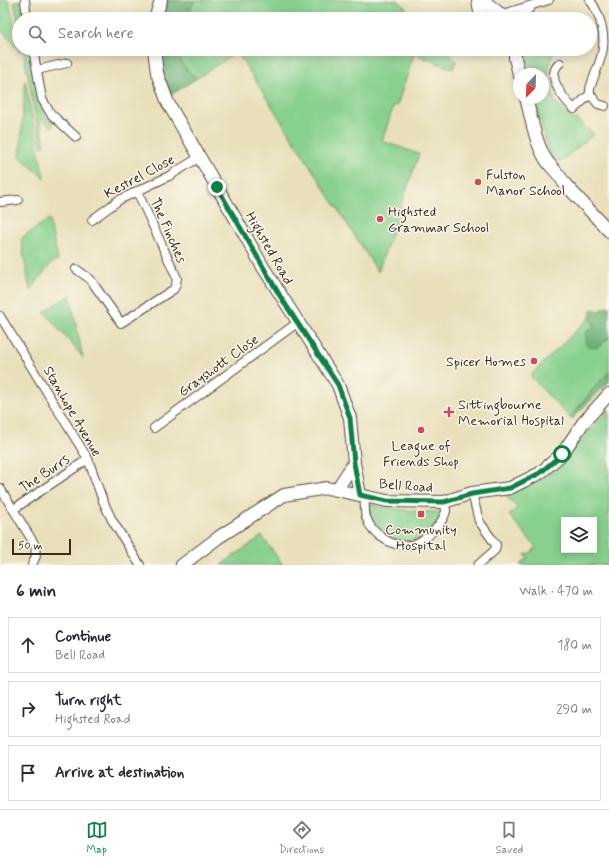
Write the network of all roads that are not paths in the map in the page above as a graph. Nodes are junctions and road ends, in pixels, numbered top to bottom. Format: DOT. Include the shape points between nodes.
graph roads {
  1 [pos="25,0"];
  2 [pos="160,0"];
  3 [pos="478,0"];
  4 [pos="483,0"];
  5 [pos="549,0"];
  6 [pos="590,0"];
  7 [pos="531,6"];
  8 [pos="26,12"];
  9 [pos="157,12"];
  10 [pos="480,12"];
  11 [pos="496,12"];
  12 [pos="513,12"];
  13 [pos="525,12"];
  14 [pos="596,12"];
  15 [pos="597,14"];
  16 [pos="34,56"];
  17 [pos="155,56"];
  18 [pos="514,56"];
  19 [pos="67,63"];
  20 [pos="560,63"];
  21 [pos="517,68"];
  22 [pos="37,70"];
  23 [pos="590,94"];
  24 [pos="528,104"];
  25 [pos="605,106"];
  26 [pos="76,137"];
  27 [pos="200,157"];
  28 [pos="137,191"];
  29 [pos="18,200"];
  30 [pos="0,202"];
  31 [pos="92,220"];
  32 [pos="609,231"];
  33 [pos="76,269"];
  34 [pos="0,316"];
  35 [pos="297,323"];
  36 [pos="608,396"];
  37 [pos="154,428"];
  38 [pos="88,459"];
  39 [pos="354,463"];
  40 [pos="337,489"];
  41 [pos="1,492"];
  42 [pos="472,494"];
  43 [pos="362,495"];
  44 [pos="444,502"];
  45 [pos="14,509"];
  46 [pos="32,565"];
  47 [pos="140,565"];
  48 [pos="182,565"];
  49 [pos="478,565"];
  1 -- 8 [label="street"];
  2 -- 9 [label="street"];
  3 -- 10 [label="street"];
  4 -- 11 [label="street"];
  5 -- 7 [label="street"];
  6 -- 14 [label="street"];
  7 -- 12 [label="street"];
  7 -- 13 [label="street"];
  15 -- 23 [label="street" via="603,44 602,56"];
  16 -- 22 [label="street"];
  17 -- 27 [label="street, Highsted Road" via="163,92"];
  18 -- 21 [label="street"];
  19 -- 22 [label="street" via="60,69"];
  20 -- 23 [label="street" via="554,73 558,90 571,106 574,109"];
  22 -- 26 [label="street" via="42,99 51,114"];
  23 -- 25 [label="street" via="598,104"];
  24 -- 32 [label="street" via="544,158"];
  27 -- 28 [label="street, Kestrel Close"];
  27 -- 35 [label="street, Highsted Road"];
  28 -- 31 [label="street, Kestrel Close" via="119,200"];
  28 -- 33 [label="street, The Finches" via="177,278 174,290 121,323 90,279"];
  29 -- 30 [label="street"];
  34 -- 38 [label="street, Stanhope Avenue"];
  35 -- 37 [label="street, Grayshott Close"];
  35 -- 39 [label="street, Highsted Road" via="342,394 350,418"];
  36 -- 42 [label="street, Bell Road" via="583,423 562,454 540,473 510,488"];
  38 -- 45 [label="street, The Burrs"];
  38 -- 47 [label="street, Stanhope Avenue" via="112,520"];
  39 -- 40 [label="street"];
  39 -- 43 [label="street, Highsted Road"];
  40 -- 43 [label="street, Bell Road"];
  40 -- 48 [label="street, Bell Road" via="320,488 284,495 219,537"];
  41 -- 45 [label="street"];
  42 -- 44 [label="street, Bell Road"];
  42 -- 49 [label="street" via="479,521 496,545 496,550"];
  43 -- 44 [label="street, Bell Road" via="387,501"];
  43 -- 44 [label="street" via="369,525 380,536 400,544 415,544 429,535 444,517"];
  45 -- 46 [label="street" via="36,550"];
}
